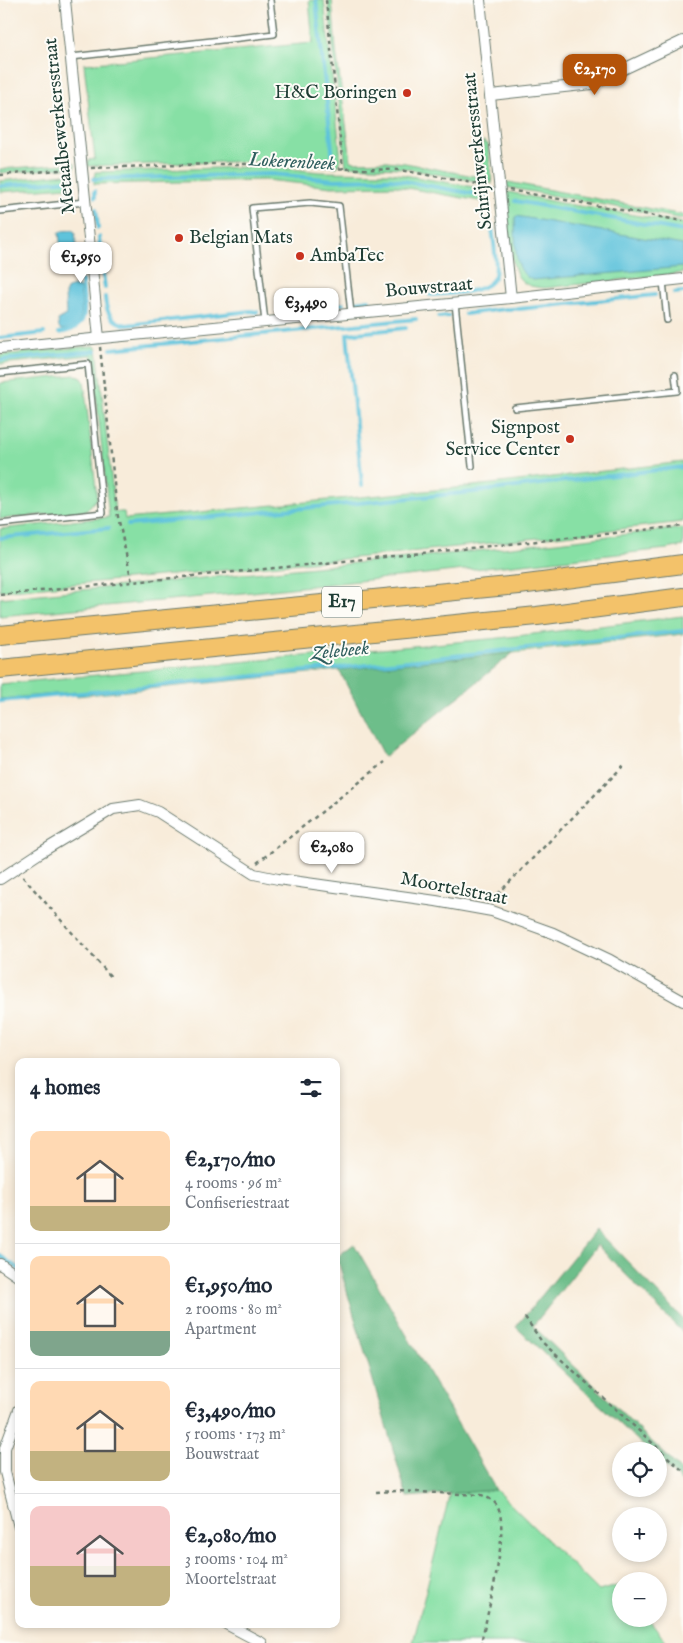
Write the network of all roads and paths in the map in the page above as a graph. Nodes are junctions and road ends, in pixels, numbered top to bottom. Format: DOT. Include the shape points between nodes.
graph roads {
  1 [pos="65,0"];
  2 [pos="270,0"];
  3 [pos="326,0"];
  4 [pos="480,0"];
  5 [pos="683,41"];
  6 [pos="71,57"];
  7 [pos="491,95"];
  8 [pos="82,169"];
  9 [pos="343,169"];
  10 [pos="0,175"];
  11 [pos="499,188"];
  12 [pos="86,202"];
  13 [pos="0,211"];
  14 [pos="683,221"];
  15 [pos="683,279"];
  16 [pos="663,281"];
  17 [pos="511,298"];
  18 [pos="455,302"];
  19 [pos="351,313"];
  20 [pos="667,320"];
  21 [pos="265,322"];
  22 [pos="99,338"];
  23 [pos="0,348"];
  24 [pos="0,373"];
  25 [pos="675,375"];
  26 [pos="515,408"];
  27 [pos="472,466"];
  28 [pos="0,524"];
  29 [pos="683,526"];
  30 [pos="683,564"];
  31 [pos="132,582"];
  32 [pos="0,595"];
  33 [pos="683,597"];
  34 [pos="0,635"];
  35 [pos="0,669"];
  36 [pos="385,762"];
  37 [pos="624,765"];
  38 [pos="16,868"];
  39 [pos="248,870"];
  40 [pos="0,879"];
  41 [pos="483,910"];
  42 [pos="112,978"];
  43 [pos="683,1001"];
  44 [pos="0,1264"];
  45 [pos="15,1273"];
  46 [pos="525,1317"];
  47 [pos="15,1421"];
  48 [pos="683,1471"];
  49 [pos="376,1492"];
  50 [pos="15,1511"];
  51 [pos="234,1628"];
  52 [pos="262,1643"];
  53 [pos="481,1643"];
  1 -- 6 [label="street, Metaalbewerkersstraat"];
  2 -- 6 [label="lane" via="274,34"];
  3 -- 9 [label="path"];
  4 -- 7 [label="street, Schrijnwerkersstraat"];
  5 -- 7 [label="street" via="592,84"];
  6 -- 8 [label="street, Metaalbewerkersstraat"];
  7 -- 11 [label="street, Schrijnwerkersstraat"];
  8 -- 9 [label="path" via="255,163"];
  8 -- 10 [label="path"];
  8 -- 12 [label="street, Metaalbewerkersstraat"];
  9 -- 11 [label="path" via="400,170"];
  11 -- 14 [label="path"];
  11 -- 17 [label="street, Schrijnwerkersstraat"];
  12 -- 13 [label="lane"];
  12 -- 22 [label="street, Metaalbewerkersstraat"];
  15 -- 16 [label="street, Bouwstraat"];
  16 -- 17 [label="street, Bouwstraat"];
  16 -- 20 [label="lane"];
  17 -- 18 [label="street, Bouwstraat"];
  18 -- 19 [label="street, Bouwstraat"];
  18 -- 27 [label="lane"];
  19 -- 21 [label="street, Bouwstraat"];
  19 -- 21 [label="lane" via="339,206 310,203 252,208"];
  21 -- 22 [label="street, Bouwstraat"];
  22 -- 23 [label="street, Bouwstraat"];
  22 -- 31 [label="path" via="117,512"];
  24 -- 28 [label="lane" via="88,364 104,513"];
  25 -- 26 [label="lane" via="677,391"];
  29 -- 31 [label="path"];
  30 -- 34 [label="highway, E17" via="519,585"];
  31 -- 32 [label="path"];
  33 -- 35 [label="highway, E17" via="537,616"];
  36 -- 39 [label="path"];
  37 -- 41 [label="path"];
  38 -- 39 [label="street, Moortelstraat" via="113,809 140,805 158,812"];
  38 -- 40 [label="street, Moortelstraat"];
  38 -- 42 [label="path"];
  39 -- 41 [label="street, Moortelstraat" via="278,879"];
  41 -- 43 [label="street, Moortelstraat" via="553,933"];
  44 -- 45 [label="street"];
  46 -- 48 [label="path" via="542,1342"];
  47 -- 50 [label="street" via="5,1448 5,1472"];
  49 -- 53 [label="path" via="482,1496 498,1506 502,1540"];
  51 -- 52 [label="street"];
}
